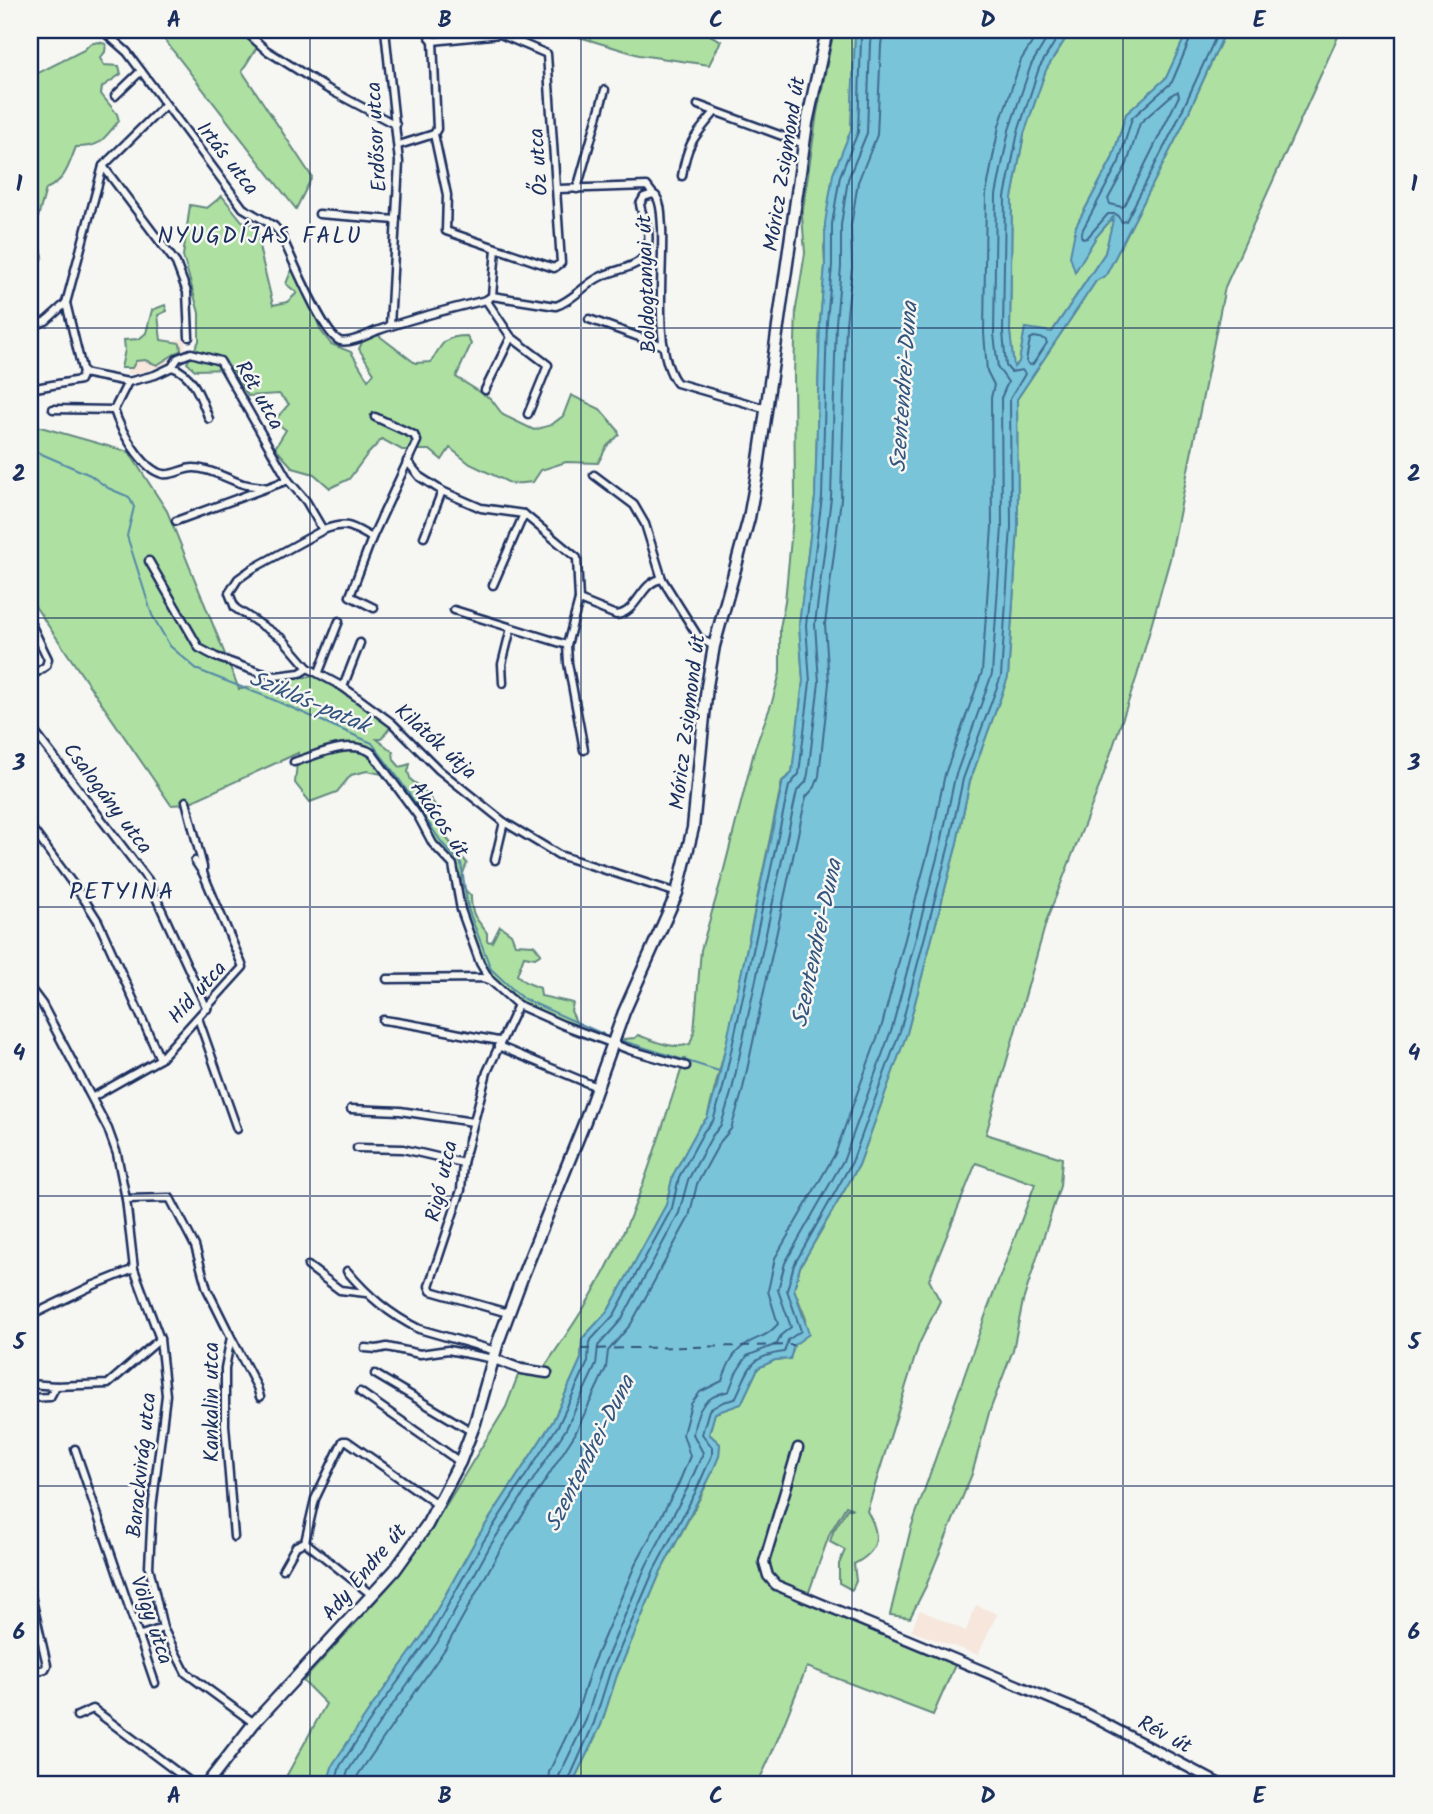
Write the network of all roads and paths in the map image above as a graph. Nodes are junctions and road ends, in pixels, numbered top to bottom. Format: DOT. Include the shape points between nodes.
graph roads {
  1 [pos="102,30"];
  2 [pos="244,30"];
  3 [pos="385,30"];
  4 [pos="429,30"];
  5 [pos="827,30"];
  6 [pos="467,33"];
  7 [pos="433,41"];
  8 [pos="141,71"];
  9 [pos="605,90"];
  10 [pos="115,96"];
  11 [pos="165,105"];
  12 [pos="698,105"];
  13 [pos="715,112"];
  14 [pos="396,125"];
  15 [pos="434,134"];
  16 [pos="804,144"];
  17 [pos="398,145"];
  18 [pos="103,166"];
  19 [pos="682,176"];
  20 [pos="558,189"];
  21 [pos="577,189"];
  22 [pos="653,194"];
  23 [pos="319,214"];
  24 [pos="396,220"];
  25 [pos="496,249"];
  26 [pos="489,298"];
  27 [pos="66,303"];
  28 [pos="589,319"];
  29 [pos="30,327"];
  30 [pos="390,327"];
  31 [pos="189,337"];
  32 [pos="511,337"];
  33 [pos="342,342"];
  34 [pos="664,346"];
  35 [pos="172,367"];
  36 [pos="83,373"];
  37 [pos="128,382"];
  38 [pos="30,390"];
  39 [pos="485,390"];
  40 [pos="53,409"];
  41 [pos="114,410"];
  42 [pos="766,410"];
  43 [pos="528,414"];
  44 [pos="375,417"];
  45 [pos="209,419"];
  46 [pos="407,461"];
  47 [pos="594,475"];
  48 [pos="288,480"];
  49 [pos="264,487"];
  50 [pos="442,491"];
  51 [pos="524,514"];
  52 [pos="176,520"];
  53 [pos="323,530"];
  54 [pos="424,537"];
  55 [pos="372,538"];
  56 [pos="149,561"];
  57 [pos="662,579"];
  58 [pos="494,585"];
  59 [pos="579,600"];
  60 [pos="374,608"];
  61 [pos="454,610"];
  62 [pos="339,621"];
  63 [pos="30,622"];
  64 [pos="511,628"];
  65 [pos="360,643"];
  66 [pos="567,645"];
  67 [pos="714,646"];
  68 [pos="308,668"];
  69 [pos="319,672"];
  70 [pos="30,677"];
  71 [pos="503,684"];
  72 [pos="343,687"];
  73 [pos="30,726"];
  74 [pos="584,750"];
  75 [pos="294,762"];
  76 [pos="186,801"];
  77 [pos="504,822"];
  78 [pos="30,826"];
  79 [pos="495,860"];
  80 [pos="195,861"];
  81 [pos="202,873"];
  82 [pos="677,893"];
  83 [pos="387,979"];
  84 [pos="489,980"];
  85 [pos="30,988"];
  86 [pos="518,1005"];
  87 [pos="207,1009"];
  88 [pos="198,1018"];
  89 [pos="383,1020"];
  90 [pos="611,1043"];
  91 [pos="499,1044"];
  92 [pos="160,1059"];
  93 [pos="686,1066"];
  94 [pos="597,1087"];
  95 [pos="93,1097"];
  96 [pos="351,1109"];
  97 [pos="473,1122"];
  98 [pos="237,1129"];
  99 [pos="357,1148"];
  100 [pos="463,1163"];
  101 [pos="126,1199"];
  102 [pos="307,1266"];
  103 [pos="134,1269"];
  104 [pos="347,1271"];
  105 [pos="366,1293"];
  106 [pos="508,1313"];
  107 [pos="30,1316"];
  108 [pos="231,1337"];
  109 [pos="160,1339"];
  110 [pos="365,1348"];
  111 [pos="495,1355"];
  112 [pos="547,1373"];
  113 [pos="375,1374"];
  114 [pos="30,1384"];
  115 [pos="56,1386"];
  116 [pos="360,1392"];
  117 [pos="260,1397"];
  118 [pos="30,1398"];
  119 [pos="471,1431"];
  120 [pos="798,1448"];
  121 [pos="75,1449"];
  122 [pos="460,1462"];
  123 [pos="438,1505"];
  124 [pos="234,1536"];
  125 [pos="304,1542"];
  126 [pos="283,1569"];
  127 [pos="30,1591"];
  128 [pos="373,1595"];
  129 [pos="163,1628"];
  130 [pos="138,1636"];
  131 [pos="30,1673"];
  132 [pos="155,1683"];
  133 [pos="77,1716"];
  134 [pos="254,1723"];
  135 [pos="193,1784"];
  136 [pos="207,1784"];
  137 [pos="1220,1784"];
  1 -- 8 [label="street, Irtás utca" via="127,51"];
  2 -- 14 [label="street" via="266,50 328,89"];
  3 -- 14 [label="street, Erdősor utca"];
  4 -- 7 [label="street"];
  5 -- 16 [label="main road, Móricz Zsigmond út"];
  6 -- 7 [label="street"];
  6 -- 20 [label="street, Őz utca" via="500,34 547,54"];
  7 -- 15 [label="street"];
  8 -- 10 [label="street"];
  8 -- 11 [label="street, Irtás utca"];
  9 -- 21 [label="street"];
  11 -- 18 [label="street"];
  11 -- 33 [label="street, Irtás utca" via="243,208 280,233 313,306"];
  12 -- 13 [label="street"];
  13 -- 16 [label="street"];
  13 -- 19 [label="street" via="690,142"];
  14 -- 17 [label="street, Erdősor utca"];
  15 -- 17 [label="street"];
  15 -- 25 [label="street" via="447,195 446,230"];
  16 -- 42 [label="main road, Móricz Zsigmond út"];
  17 -- 24 [label="street, Erdősor utca"];
  18 -- 27 [label="street"];
  18 -- 31 [label="street" via="176,263 187,292"];
  20 -- 21 [label="street"];
  20 -- 25 [label="street, Őz utca" via="558,267"];
  21 -- 22 [label="street" via="647,186"];
  22 -- 26 [label="street, Boldogtanyai út" via="640,204 649,240 638,264 599,277 556,306"];
  22 -- 34 [label="street, Boldogtanyai út" via="659,199 662,223"];
  23 -- 24 [label="street"];
  24 -- 30 [label="street, Erdősor utca"];
  25 -- 26 [label="street"];
  26 -- 30 [label="street, Boldogtanyai út"];
  26 -- 32 [label="street"];
  27 -- 29 [label="street" via="46,321"];
  27 -- 36 [label="street"];
  28 -- 34 [label="street"];
  30 -- 33 [label="street, Boldogtanyai út"];
  32 -- 39 [label="street"];
  32 -- 43 [label="street" via="549,367"];
  34 -- 42 [label="street, Boldogtanyai út" via="668,369 677,383"];
  35 -- 37 [label="street, Rét utca"];
  35 -- 45 [label="street" via="182,370 199,392"];
  35 -- 48 [label="street, Rét utca" via="178,358 191,353 220,361"];
  36 -- 37 [label="street, Rét utca"];
  36 -- 38 [label="street" via="80,380"];
  37 -- 41 [label="street"];
  40 -- 41 [label="street"];
  41 -- 49 [label="street" via="119,428 132,446 161,474 194,467"];
  42 -- 67 [label="main road, Móricz Zsigmond út" via="749,518"];
  44 -- 46 [label="street" via="414,435"];
  46 -- 50 [label="street"];
  46 -- 55 [label="street"];
  47 -- 57 [label="street" via="634,505 645,524"];
  48 -- 49 [label="street"];
  48 -- 53 [label="street"];
  49 -- 52 [label="street"];
  50 -- 51 [label="street" via="481,508"];
  50 -- 54 [label="street"];
  51 -- 58 [label="street"];
  51 -- 59 [label="street" via="577,558"];
  53 -- 55 [label="street" via="346,525"];
  53 -- 68 [label="street" via="252,569 229,593 235,608 283,639"];
  55 -- 60 [label="street" via="350,596"];
  56 -- 68 [label="street" via="199,648 276,676"];
  57 -- 59 [label="street" via="647,586 622,615"];
  57 -- 67 [label="street" via="699,638"];
  59 -- 66 [label="street"];
  61 -- 64 [label="street"];
  62 -- 69 [label="street"];
  63 -- 70 [label="street" via="48,659 46,666"];
  64 -- 66 [label="street"];
  64 -- 71 [label="street" via="502,664"];
  65 -- 72 [label="street"];
  66 -- 74 [label="street"];
  67 -- 82 [label="main road, Móricz Zsigmond út" via="693,828"];
  68 -- 69 [label="street, Kilátók útja"];
  69 -- 72 [label="street, Kilátók útja"];
  72 -- 77 [label="street, Kilátók útja"];
  73 -- 87 [label="street, Csalogány utca" via="148,880"];
  75 -- 84 [label="street, Akácos út" via="353,747 372,753 433,844 453,865 461,910"];
  76 -- 81 [label="street, Híd utca"];
  77 -- 79 [label="street"];
  77 -- 82 [label="street, Kilátók útja" via="559,855"];
  78 -- 92 [label="street" via="98,921"];
  80 -- 81 [label="street, Híd utca"];
  81 -- 87 [label="street, Híd utca" via="243,967"];
  82 -- 90 [label="main road, Móricz Zsigmond út"];
  83 -- 84 [label="street"];
  84 -- 86 [label="street, Akácos út"];
  85 -- 95 [label="street, Barackvirág utca"];
  86 -- 90 [label="street, Akácos út"];
  86 -- 91 [label="street, Rigó utca"];
  87 -- 88 [label="street, Híd utca"];
  88 -- 92 [label="street, Híd utca"];
  88 -- 98 [label="street"];
  89 -- 91 [label="street"];
  90 -- 93 [label="street, Akácos út"];
  90 -- 94 [label="main road, Móricz Zsigmond út"];
  91 -- 94 [label="street"];
  91 -- 97 [label="street, Rigó utca"];
  92 -- 95 [label="street, Híd utca"];
  94 -- 106 [label="main road, Móricz Zsigmond út"];
  95 -- 101 [label="street, Barackvirág utca" via="117,1154"];
  96 -- 97 [label="street"];
  97 -- 100 [label="street, Rigó utca"];
  99 -- 100 [label="street" via="402,1149"];
  100 -- 106 [label="street, Rigó utca" via="461,1190 429,1289"];
  101 -- 103 [label="street, Barackvirág utca"];
  101 -- 108 [label="street, Kankalin utca" via="170,1198 195,1246 207,1289"];
  102 -- 105 [label="street" via="340,1290"];
  103 -- 107 [label="street"];
  103 -- 109 [label="street, Barackvirág utca"];
  104 -- 105 [label="street"];
  105 -- 111 [label="street" via="419,1329"];
  106 -- 111 [label="main road, Móricz Zsigmond út"];
  108 -- 117 [label="street"];
  108 -- 124 [label="street, Kankalin utca" via="225,1368 225,1425"];
  109 -- 115 [label="street" via="108,1384"];
  109 -- 129 [label="street, Barackvirág utca" via="166,1395 149,1567"];
  110 -- 111 [label="street"];
  111 -- 112 [label="street" via="521,1368"];
  111 -- 119 [label="main road, Ady Endre út"];
  113 -- 119 [label="street"];
  114 -- 115 [label="street"];
  115 -- 118 [label="street" via="50,1397"];
  116 -- 122 [label="street"];
  119 -- 122 [label="main road, Ady Endre út"];
  120 -- 137 [label="street, Rév út" via="764,1562 776,1585 1093,1717"];
  121 -- 130 [label="street, Völgy utca"];
  122 -- 123 [label="main road, Ady Endre út"];
  123 -- 125 [label="street" via="343,1441 316,1499"];
  123 -- 128 [label="main road, Ady Endre út" via="412,1548"];
  125 -- 126 [label="street" via="296,1546"];
  125 -- 128 [label="street"];
  127 -- 131 [label="street" via="47,1665"];
  128 -- 134 [label="main road, Ady Endre út"];
  129 -- 130 [label="street"];
  129 -- 134 [label="street, Barackvirág utca" via="186,1672"];
  130 -- 132 [label="street, Völgy utca"];
  133 -- 135 [label="street" via="93,1709"];
  134 -- 136 [label="main road, Ady Endre út"];
}
